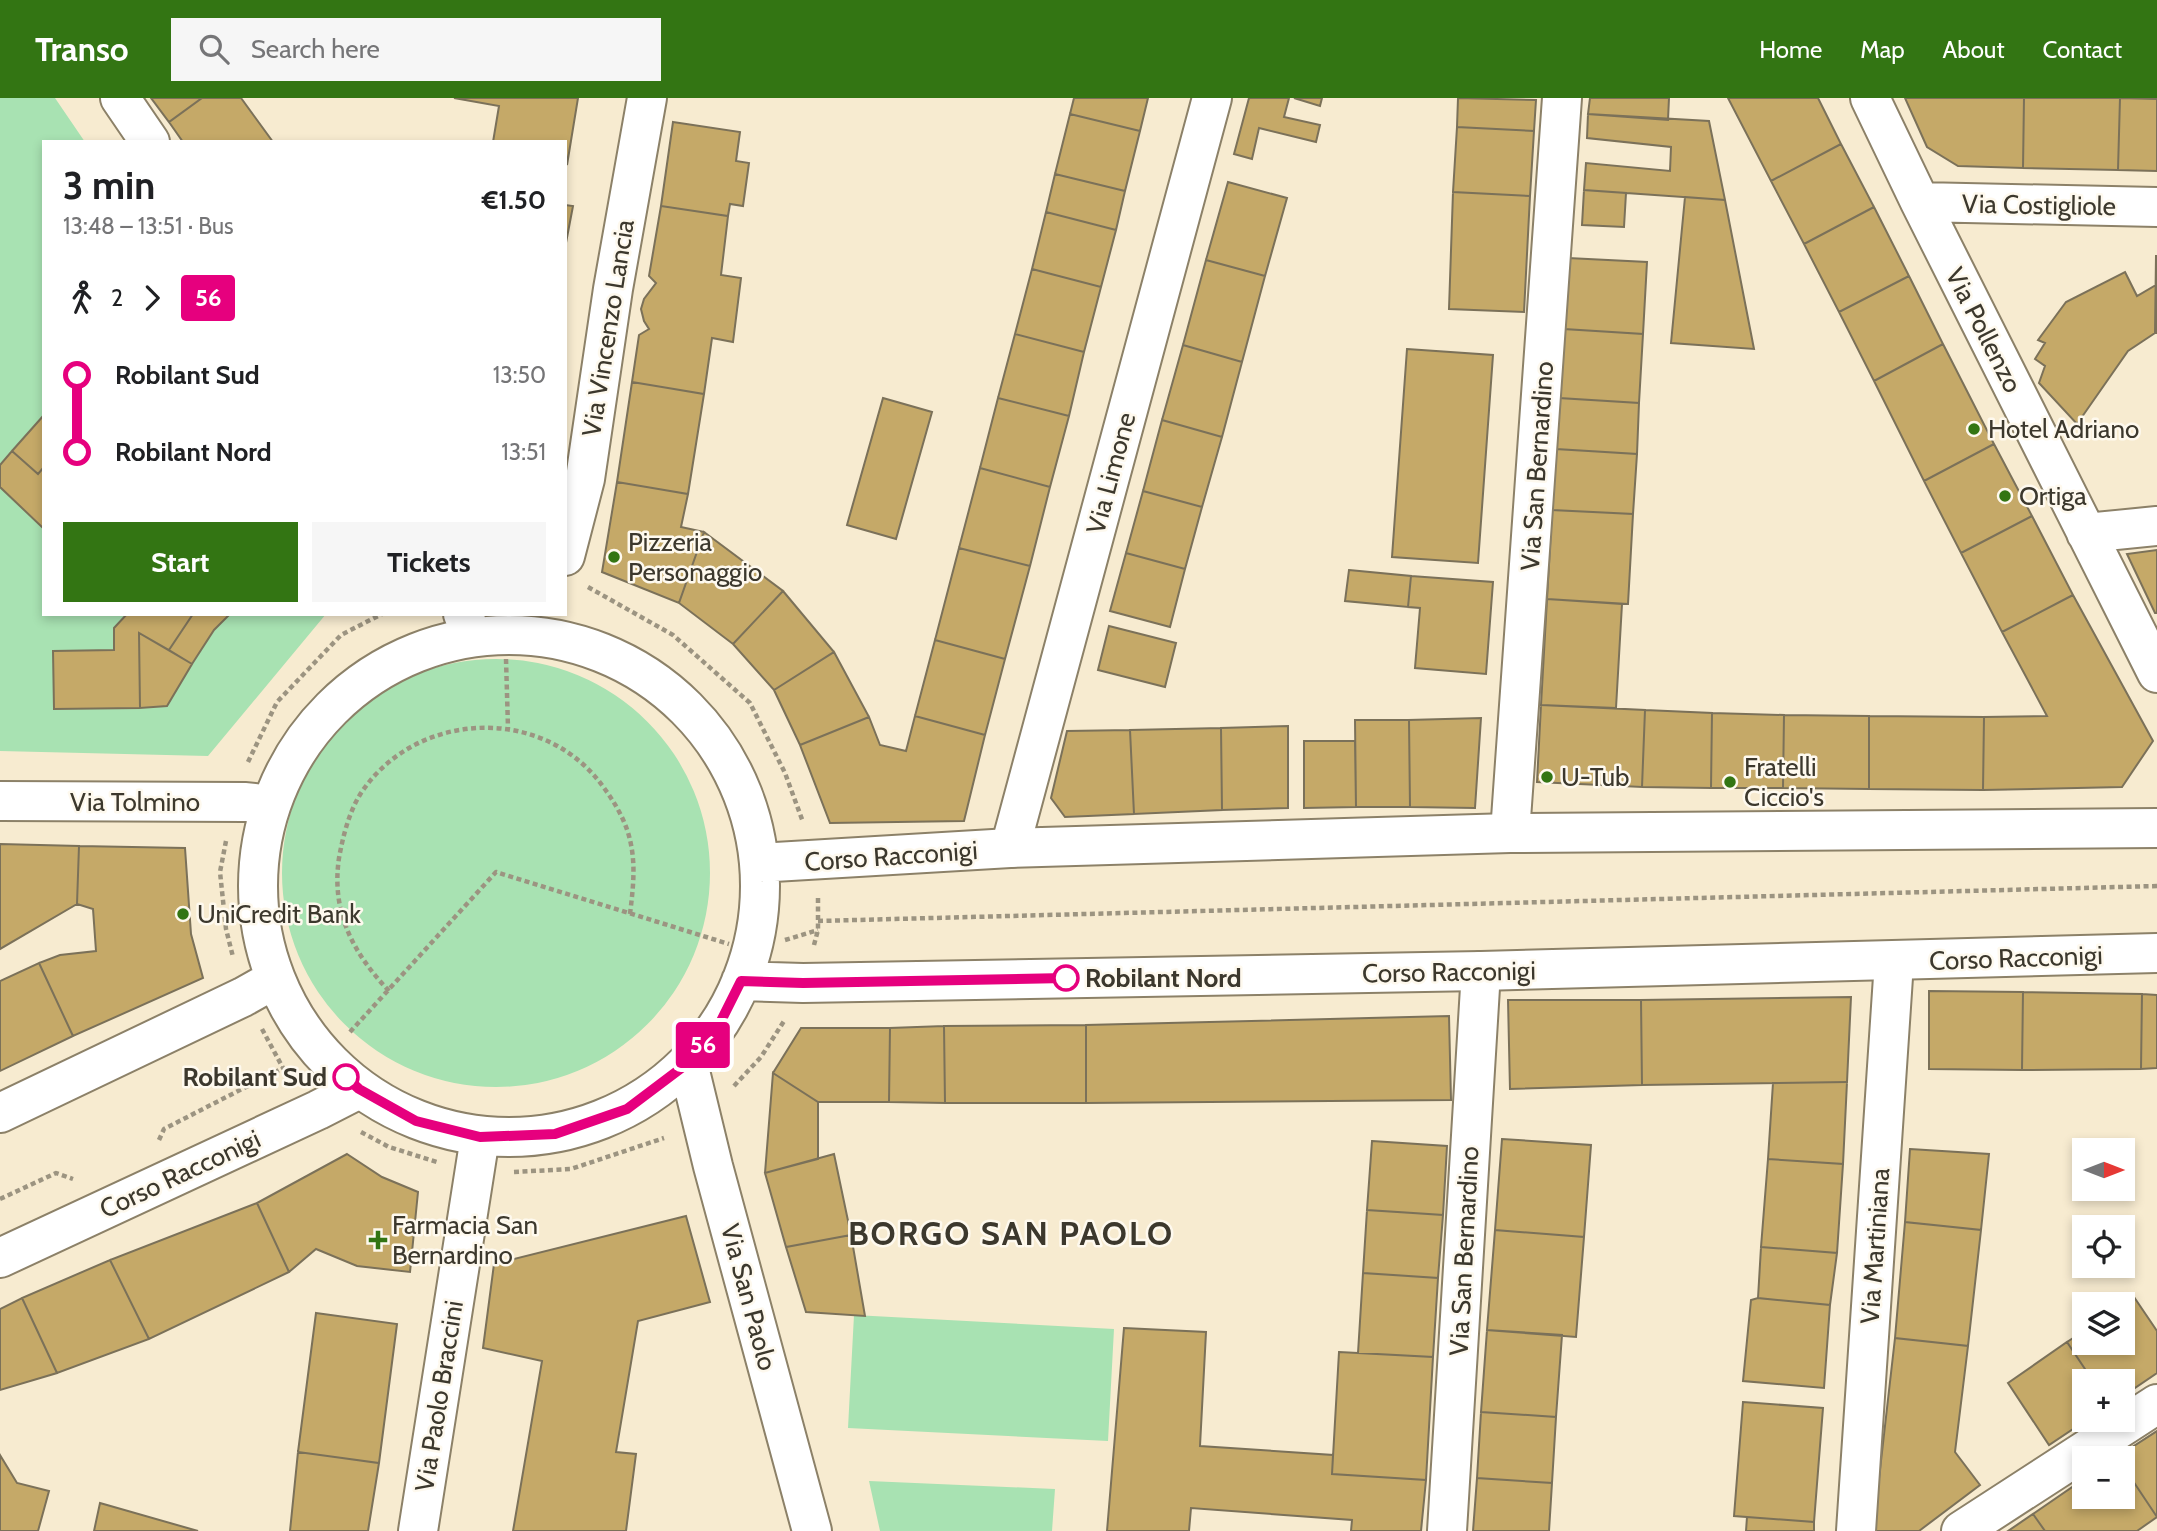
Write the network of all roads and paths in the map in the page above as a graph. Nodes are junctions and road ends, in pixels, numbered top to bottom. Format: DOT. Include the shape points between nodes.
graph roads {
  1 [pos="120,98"];
  2 [pos="647,98"];
  3 [pos="1212,98"];
  4 [pos="1562,98"];
  5 [pos="1870,98"];
  6 [pos="149,140"];
  7 [pos="1920,202"];
  8 [pos="2157,207"];
  9 [pos="2157,526"];
  10 [pos="2086,533"];
  11 [pos="575,571"];
  12 [pos="378,616"];
  13 [pos="467,625"];
  14 [pos="555,626"];
  15 [pos="506,659"];
  16 [pos="2157,673"];
  17 [pos="508,728"];
  18 [pos="0,801"];
  19 [pos="252,804"];
  20 [pos="2157,828"];
  21 [pos="1510,834"];
  22 [pos="1010,848"];
  23 [pos="818,861"];
  24 [pos="759,863"];
  25 [pos="2157,886"];
  26 [pos="630,914"];
  27 [pos="818,921"];
  28 [pos="818,930"];
  29 [pos="2157,953"];
  30 [pos="1894,962"];
  31 [pos="747,966"];
  32 [pos="1480,971"];
  33 [pos="803,983"];
  34 [pos="259,988"];
  35 [pos="389,991"];
  36 [pos="350,1032"];
  37 [pos="688,1063"];
  38 [pos="359,1089"];
  39 [pos="318,1110"];
  40 [pos="0,1113"];
  41 [pos="702,1123"];
  42 [pos="480,1137"];
  43 [pos="475,1174"];
  44 [pos="0,1258"];
  45 [pos="2157,1404"];
  46 [pos="418,1531"];
  47 [pos="812,1531"];
  48 [pos="1447,1531"];
  49 [pos="1856,1531"];
  50 [pos="1961,1531"];
  1 -- 6 [label="street"];
  2 -- 11 [label="street, Via Vincenzo Lancia" via="584,479"];
  3 -- 22 [label="street, Via Limone"];
  4 -- 21 [label="street, Via San Bernardino"];
  5 -- 7 [label="street, Via Pollenzo"];
  7 -- 8 [label="street, Via Costigliole"];
  7 -- 10 [label="street, Via Pollenzo"];
  9 -- 10 [label="street"];
  10 -- 16 [label="street, Via Pollenzo"];
  11 -- 23 [label="path" via="673,635 750,703 785,773"];
  12 -- 19 [label="path" via="341,635 277,702 245,768"];
  13 -- 14 [label="street" via="514,633"];
  13 -- 19 [label="street" via="406,655 347,692"];
  14 -- 24 [label="street" via="632,665 695,716 740,784"];
  15 -- 17 [label="path"];
  17 -- 26 [label="path" via="550,741 585,764 613,799 630,839 635,877"];
  17 -- 35 [label="path" via="465,728 425,740 389,762 361,794 347,824 336,879 341,915 355,948"];
  18 -- 19 [label="street, Via Tolmino"];
  19 -- 34 [label="street" via="258,863"];
  19 -- 34 [label="path" via="220,872 226,929"];
  20 -- 21 [label="street, Corso Racconigi"];
  21 -- 22 [label="street, Corso Racconigi"];
  22 -- 23 [label="street, Corso Racconigi"];
  23 -- 24 [label="street, Corso Racconigi"];
  23 -- 27 [label="path"];
  24 -- 31 [label="street" via="760,907"];
  25 -- 27 [label="path"];
  26 -- 31 [label="path"];
  26 -- 35 [label="path" via="496,872"];
  27 -- 28 [label="path"];
  28 -- 31 [label="path"];
  28 -- 33 [label="path"];
  29 -- 30 [label="street, Corso Racconigi"];
  30 -- 32 [label="street, Corso Racconigi"];
  30 -- 49 [label="street, Via Martiniana"];
  31 -- 33 [label="street, Corso Racconigi"];
  31 -- 37 [label="street" via="719,1025"];
  32 -- 33 [label="street, Corso Racconigi"];
  32 -- 48 [label="street, Via San Bernardino"];
  33 -- 41 [label="path" via="761,1057"];
  34 -- 38 [label="street"];
  34 -- 39 [label="path" via="283,1068"];
  34 -- 40 [label="street"];
  35 -- 36 [label="path"];
  37 -- 41 [label="street, Via San Paolo"];
  37 -- 42 [label="street" via="627,1109 555,1134"];
  38 -- 39 [label="street, Corso Racconigi"];
  38 -- 42 [label="street" via="416,1121"];
  39 -- 43 [label="path" via="389,1147"];
  39 -- 44 [label="street, Corso Racconigi"];
  41 -- 43 [label="path" via="571,1170"];
  41 -- 47 [label="street, Via San Paolo"];
  42 -- 43 [label="street, Via Paolo Braccini"];
  43 -- 46 [label="street, Via Paolo Braccini"];
  45 -- 50 [label="street"];
}
